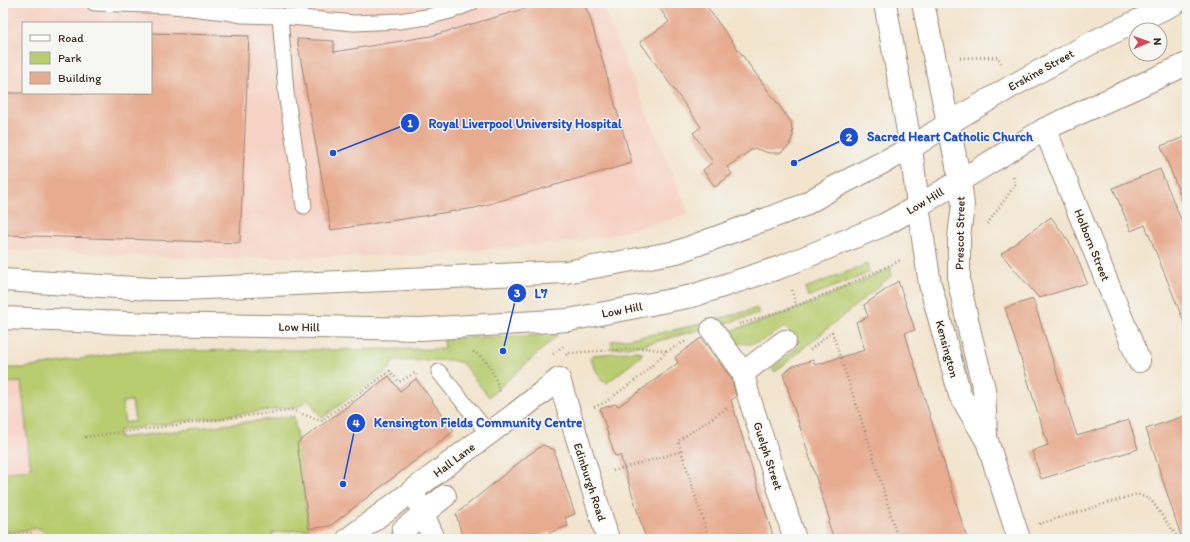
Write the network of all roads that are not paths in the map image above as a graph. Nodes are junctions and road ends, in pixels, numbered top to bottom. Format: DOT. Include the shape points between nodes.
graph roads {
  1 [pos="94,3"];
  2 [pos="471,3"];
  3 [pos="885,3"];
  4 [pos="923,3"];
  5 [pos="1176,3"];
  6 [pos="173,4"];
  7 [pos="224,7"];
  8 [pos="280,16"];
  9 [pos="1187,64"];
  10 [pos="949,123"];
  11 [pos="1045,129"];
  12 [pos="911,148"];
  13 [pos="960,180"];
  14 [pos="304,206"];
  15 [pos="918,206"];
  16 [pos="3,280"];
  17 [pos="3,318"];
  18 [pos="712,330"];
  19 [pos="785,341"];
  20 [pos="1139,361"];
  21 [pos="439,372"];
  22 [pos="559,379"];
  23 [pos="746,384"];
  24 [pos="489,434"];
  25 [pos="987,441"];
  26 [pos="410,493"];
  27 [pos="445,496"];
  28 [pos="424,513"];
  29 [pos="403,530"];
  30 [pos="1018,535"];
  31 [pos="348,539"];
  32 [pos="434,539"];
  33 [pos="608,539"];
  34 [pos="795,539"];
  1 -- 6 [label="lane"];
  2 -- 8 [label="lane" via="427,17 399,21 354,24"];
  3 -- 12 [label="main road"];
  4 -- 10 [label="main road, Prescot Street"];
  5 -- 10 [label="main road, Erskine Street" via="1097,40"];
  6 -- 7 [label="lane"];
  7 -- 8 [label="lane" via="241,15"];
  8 -- 14 [label="lane" via="286,93"];
  9 -- 11 [label="main road, Low Hill"];
  10 -- 12 [label="main road, Erskine Street"];
  10 -- 13 [label="main road, Prescot Street"];
  11 -- 13 [label="main road, Low Hill"];
  11 -- 20 [label="main road, Holborn Street"];
  12 -- 15 [label="main road, Kensington"];
  12 -- 16 [label="main road" via="802,206 677,252 566,272 177,289"];
  13 -- 15 [label="main road, Low Hill"];
  13 -- 25 [label="main road, Prescot Street" via="963,205 959,237 960,282 984,389"];
  15 -- 17 [label="main road, Low Hill" via="884,225 774,269 692,296 569,320 421,329"];
  15 -- 25 [label="main road, Kensington" via="930,284 960,396"];
  18 -- 23 [label="main road, Guelph Street"];
  19 -- 23 [label="main road"];
  21 -- 24 [label="lane"];
  22 -- 24 [label="main road, Hall Lane"];
  22 -- 33 [label="main road, Edinburgh Road"];
  23 -- 34 [label="main road, Guelph Street"];
  24 -- 26 [label="main road, Hall Lane"];
  25 -- 30 [label="main road, Kensington"];
  26 -- 28 [label="main road"];
  26 -- 31 [label="main road, Hall Lane"];
  27 -- 28 [label="main road"];
  28 -- 29 [label="main road"];
  28 -- 32 [label="main road"];
}
